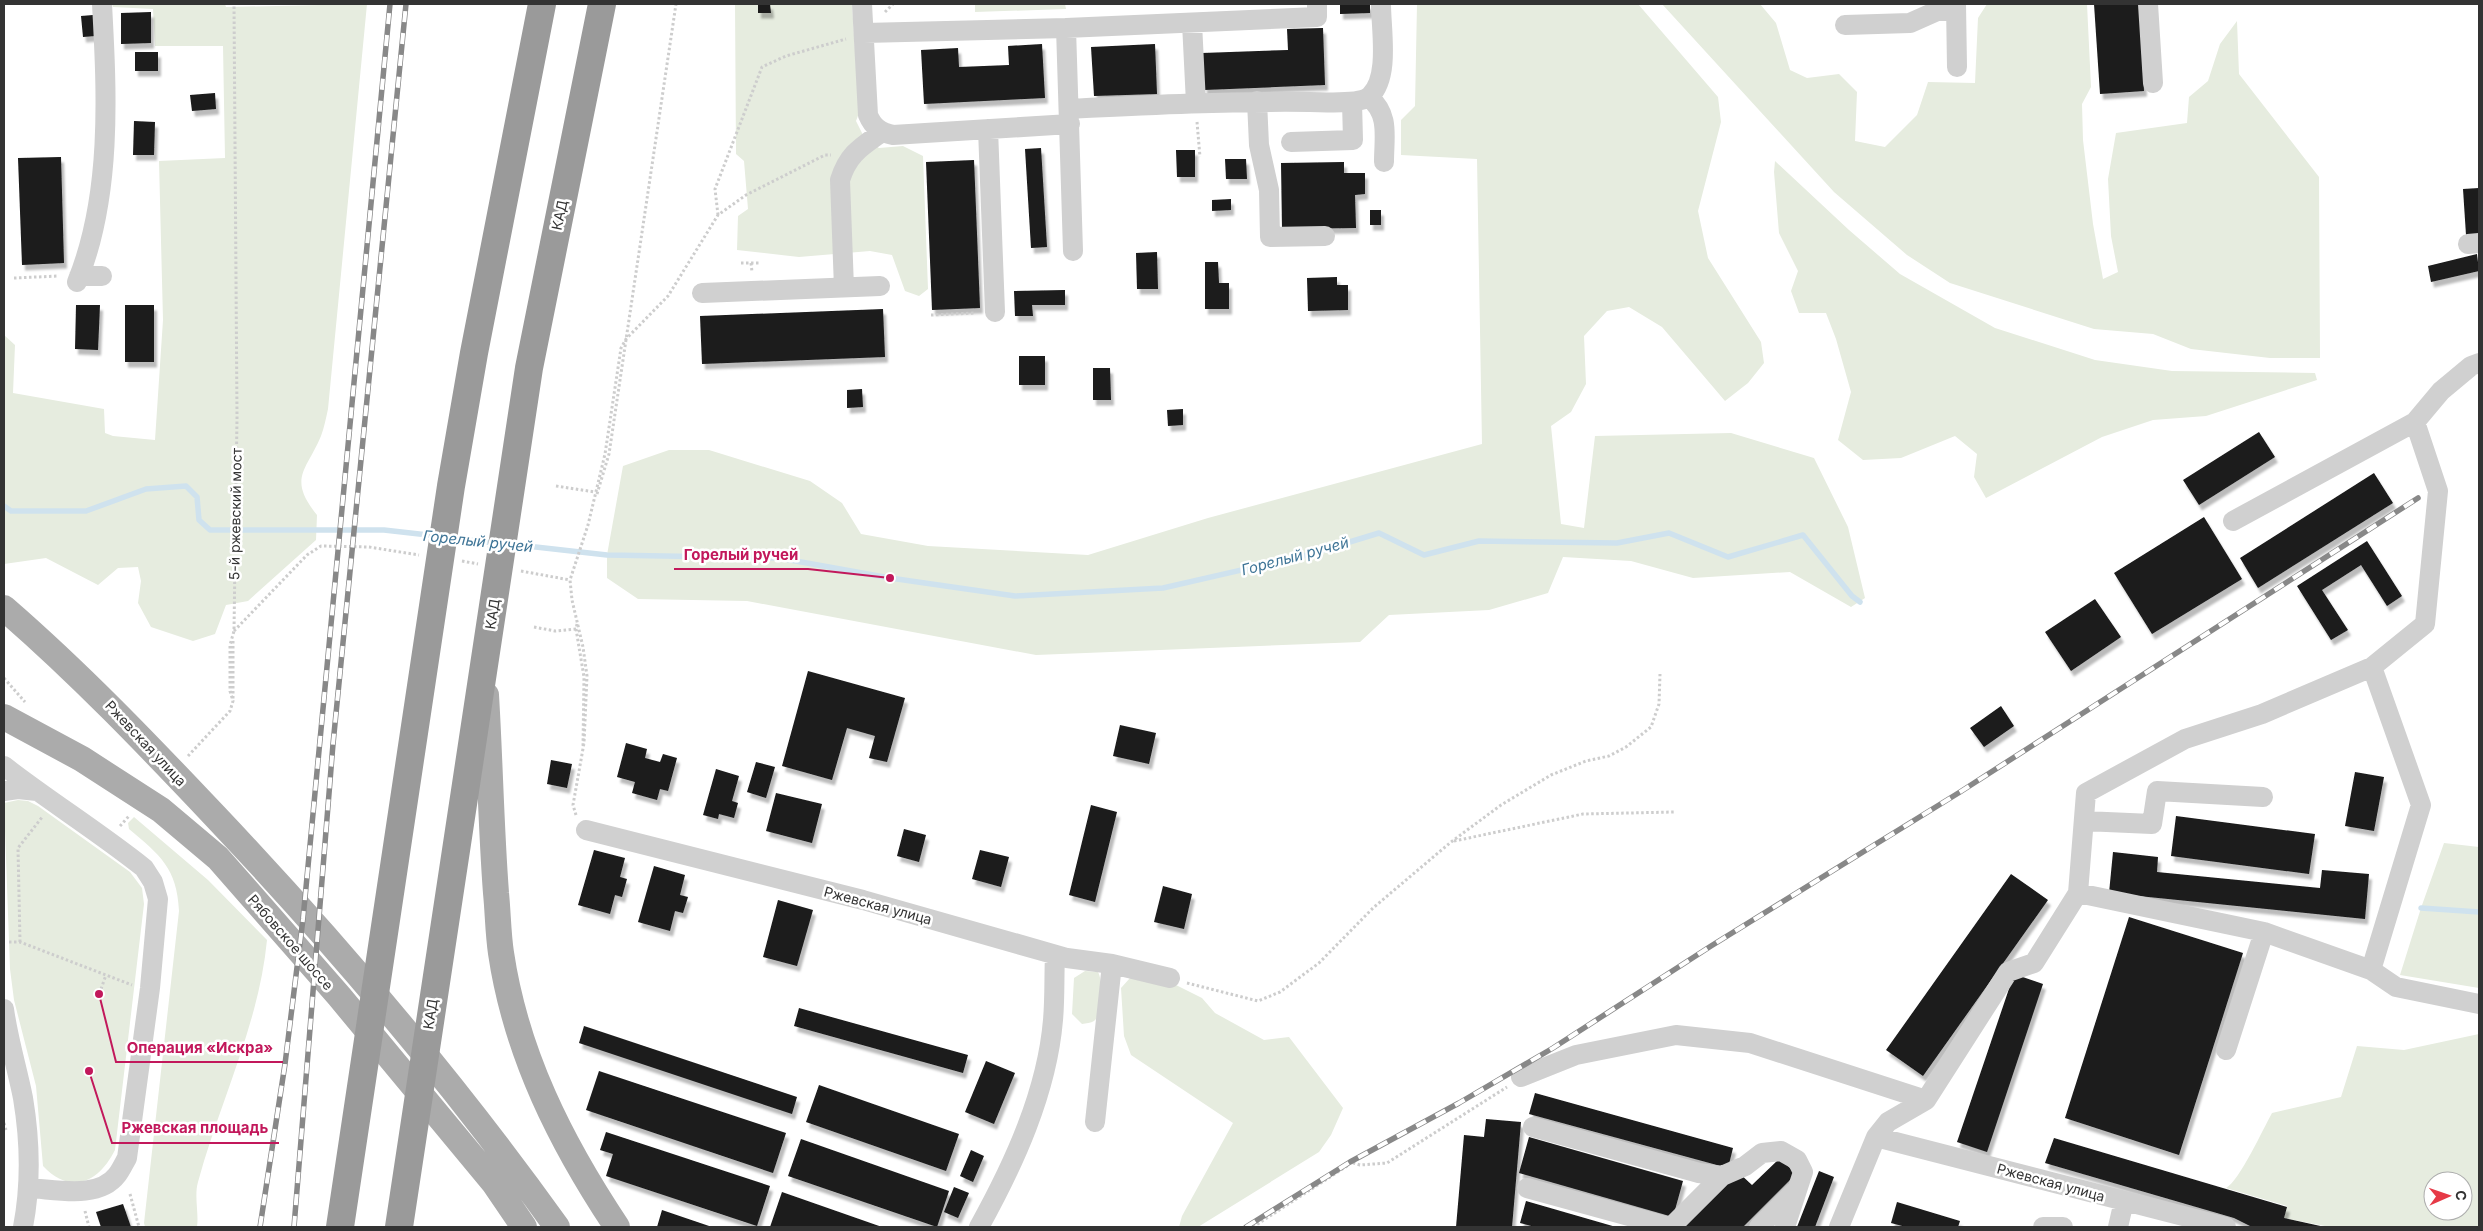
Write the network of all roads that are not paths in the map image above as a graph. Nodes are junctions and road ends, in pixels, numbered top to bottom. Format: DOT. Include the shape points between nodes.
graph roads {
  1 [pos="102,4"];
  2 [pos="542,4"];
  3 [pos="602,4"];
  4 [pos="862,4"];
  5 [pos="1317,4"];
  6 [pos="1381,4"];
  7 [pos="2148,4"];
  8 [pos="1956,7"];
  9 [pos="1192,23"];
  10 [pos="1845,25"];
  11 [pos="1066,28"];
  12 [pos="864,34"];
  13 [pos="1957,67"];
  14 [pos="2153,83"];
  15 [pos="1360,100"];
  16 [pos="1257,101"];
  17 [pos="1196,103"];
  18 [pos="1070,117"];
  19 [pos="988,129"];
  20 [pos="882,132"];
  21 [pos="1291,142"];
  22 [pos="1384,162"];
  23 [pos="1325,236"];
  24 [pos="1072,251"];
  25 [pos="102,276"];
  26 [pos="880,286"];
  27 [pos="844,288"];
  28 [pos="702,293"];
  29 [pos="995,312"];
  30 [pos="2479,363"];
  31 [pos="2415,422"];
  32 [pos="2233,521"];
  33 [pos="4,608"];
  34 [pos="484,662"];
  35 [pos="2372,667"];
  36 [pos="4,717"];
  37 [pos="4,766"];
  38 [pos="4,791"];
  39 [pos="2262,797"];
  40 [pos="44,802"];
  41 [pos="2084,821"];
  42 [pos="586,830"];
  43 [pos="281,886"];
  44 [pos="2078,893"];
  45 [pos="2264,932"];
  46 [pos="1055,955"];
  47 [pos="1112,964"];
  48 [pos="2371,970"];
  49 [pos="1170,978"];
  50 [pos="2479,1004"];
  51 [pos="4,1009"];
  52 [pos="2226,1050"];
  53 [pos="1521,1077"];
  54 [pos="1926,1100"];
  55 [pos="1096,1122"];
  56 [pos="1533,1127"];
  57 [pos="1876,1136"];
  58 [pos="1722,1176"];
  59 [pos="1800,1186"];
  60 [pos="28,1188"];
  61 [pos="1527,1188"];
  62 [pos="2124,1201"];
  63 [pos="1843,1226"];
  64 [pos="23,1227"];
  65 [pos="340,1227"];
  66 [pos="398,1227"];
  67 [pos="524,1227"];
  68 [pos="557,1227"];
  69 [pos="617,1227"];
  70 [pos="979,1227"];
  71 [pos="1670,1227"];
  72 [pos="1759,1227"];
  73 [pos="1785,1227"];
  74 [pos="2043,1227"];
  75 [pos="2063,1227"];
  76 [pos="2118,1227"];
  77 [pos="2226,1227"];
  1 -- 25 [label="street" via="104,116 101,172 89,248 78,279"];
  2 -- 65 [label="highway" via="477,334 451,486"];
  3 -- 34 [label="highway, КАД" via="552,249"];
  4 -- 12 [label="street"];
  5 -- 9 [label="street" via="1317,17"];
  6 -- 15 [label="street" via="1382,67 1379,84"];
  7 -- 14 [label="street"];
  8 -- 10 [label="street" via="1910,23"];
  8 -- 13 [label="street"];
  9 -- 11 [label="street"];
  9 -- 17 [label="street"];
  11 -- 12 [label="street"];
  11 -- 18 [label="street"];
  12 -- 20 [label="street" via="868,115 872,124"];
  15 -- 16 [label="street"];
  15 -- 21 [label="street" via="1353,140"];
  15 -- 22 [label="street" via="1378,105 1384,116"];
  16 -- 17 [label="street"];
  16 -- 23 [label="street" via="1259,145 1270,190 1270,237"];
  17 -- 18 [label="street"];
  18 -- 19 [label="street"];
  18 -- 24 [label="street"];
  19 -- 20 [label="street" via="893,135"];
  19 -- 29 [label="street"];
  20 -- 27 [label="street" via="855,152 845,164 840,180"];
  26 -- 27 [label="street"];
  27 -- 28 [label="street"];
  30 -- 31 [label="street" via="2441,391"];
  31 -- 32 [label="street"];
  31 -- 35 [label="street" via="2438,491 2425,624"];
  33 -- 43 [label="main road, Ржевская улица" via="105,700"];
  34 -- 66 [label="highway, КАД"];
  34 -- 69 [label="main road" via="501,953 513,1011 533,1076 564,1142"];
  35 -- 41 [label="street" via="2262,714 2185,739 2086,793"];
  35 -- 48 [label="street" via="2421,805"];
  36 -- 67 [label="main road, Рябовское шоссе" via="82,759 161,810 218,858 346,1004 494,1183"];
  37 -- 40 [label="street"];
  38 -- 40 [label="street" via="18,789"];
  39 -- 41 [label="street" via="2158,791 2152,824"];
  40 -- 60 [label="street" via="144,868 158,898 150,988 127,1158 117,1176 92,1190"];
  41 -- 44 [label="street"];
  42 -- 46 [label="street, Ржевская улица" via="864,900"];
  43 -- 68 [label="main road, Рябовское шоссе" via="436,1067 511,1162"];
  44 -- 45 [label="street"];
  44 -- 54 [label="street" via="2034,963 2008,972"];
  45 -- 48 [label="street"];
  45 -- 52 [label="street"];
  46 -- 47 [label="street, Ржевская улица"];
  46 -- 70 [label="street" via="1053,1021 1044,1072 1023,1137"];
  47 -- 49 [label="street, Ржевская улица"];
  47 -- 55 [label="street"];
  48 -- 50 [label="street" via="2396,987"];
  51 -- 60 [label="street" via="23,1098 28,1139"];
  53 -- 54 [label="street" via="1576,1055 1676,1035 1750,1043"];
  54 -- 57 [label="street" via="1888,1122"];
  56 -- 58 [label="street" via="1699,1173"];
  57 -- 62 [label="street, Ржевская улица"];
  57 -- 63 [label="street"];
  58 -- 59 [label="street" via="1745,1166 1762,1153 1781,1151 1797,1160 1803,1172"];
  58 -- 71 [label="street"];
  59 -- 72 [label="street"];
  59 -- 73 [label="street"];
  60 -- 64 [label="street"];
  61 -- 71 [label="street"];
  62 -- 76 [label="street"];
  62 -- 77 [label="street, Ржевская улица"];
  74 -- 75 [label="street"];
}
